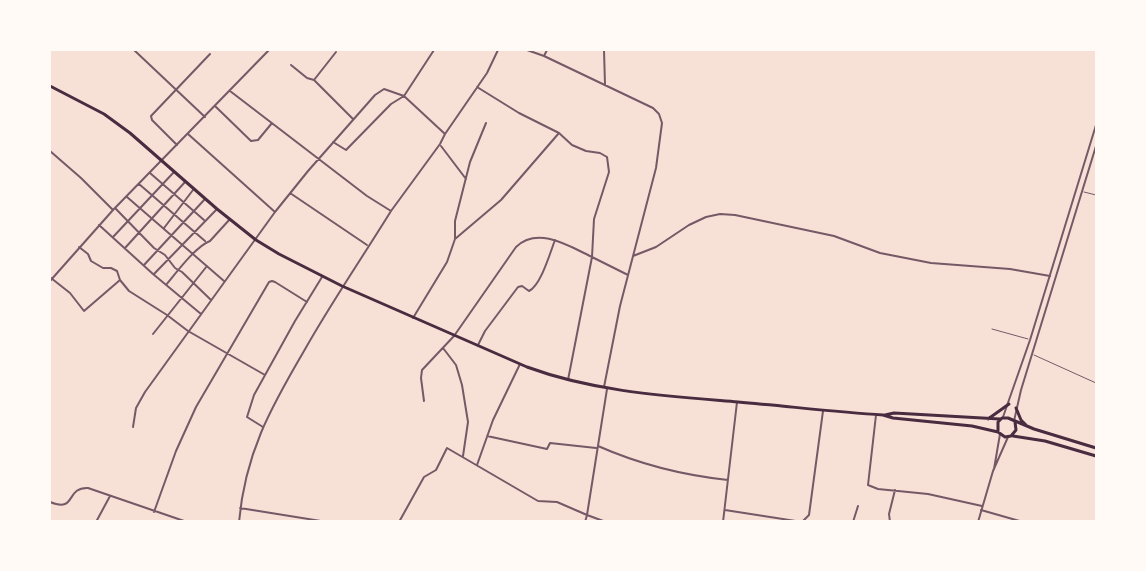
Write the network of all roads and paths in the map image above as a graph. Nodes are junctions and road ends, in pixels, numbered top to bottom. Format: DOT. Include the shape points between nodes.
graph roads {
  1 [pos="134,50"];
  2 [pos="269,50"];
  3 [pos="434,50"];
  4 [pos="498,50"];
  5 [pos="527,50"];
  6 [pos="547,50"];
  7 [pos="604,50"];
  8 [pos="336,52"];
  9 [pos="210,54"];
  10 [pos="544,56"];
  11 [pos="291,65"];
  12 [pos="314,80"];
  13 [pos="605,85"];
  14 [pos="50,86"];
  15 [pos="477,87"];
  16 [pos="175,90"];
  17 [pos="230,91"];
  18 [pos="404,96"];
  19 [pos="215,106"];
  20 [pos="205,117"];
  21 [pos="353,119"];
  22 [pos="272,123"];
  23 [pos="486,123"];
  24 [pos="1096,125"];
  25 [pos="559,133"];
  26 [pos="188,134"];
  27 [pos="444,134"];
  28 [pos="333,142"];
  29 [pos="440,144"];
  30 [pos="177,145"];
  31 [pos="1096,146"];
  32 [pos="50,151"];
  33 [pos="319,158"];
  34 [pos="161,161"];
  35 [pos="174,172"];
  36 [pos="150,173"];
  37 [pos="466,179"];
  38 [pos="185,182"];
  39 [pos="140,184"];
  40 [pos="162,184"];
  41 [pos="194,189"];
  42 [pos="1083,191"];
  43 [pos="291,193"];
  44 [pos="174,194"];
  45 [pos="152,195"];
  46 [pos="1096,195"];
  47 [pos="127,197"];
  48 [pos="205,199"];
  49 [pos="183,202"];
  50 [pos="1073,203"];
  51 [pos="1079,204"];
  52 [pos="164,205"];
  53 [pos="140,208"];
  54 [pos="114,209"];
  55 [pos="217,209"];
  56 [pos="194,211"];
  57 [pos="391,211"];
  58 [pos="1070,211"];
  59 [pos="275,212"];
  60 [pos="1076,213"];
  61 [pos="173,214"];
  62 [pos="152,218"];
  63 [pos="230,219"];
  64 [pos="128,221"];
  65 [pos="205,221"];
  66 [pos="184,223"];
  67 [pos="99,225"];
  68 [pos="164,228"];
  69 [pos="139,232"];
  70 [pos="194,232"];
  71 [pos="173,236"];
  72 [pos="113,237"];
  73 [pos="455,238"];
  74 [pos="256,240"];
  75 [pos="555,240"];
  76 [pos="206,242"];
  77 [pos="182,244"];
  78 [pos="79,246"];
  79 [pos="368,246"];
  80 [pos="124,248"];
  81 [pos="158,250"];
  82 [pos="194,254"];
  83 [pos="633,256"];
  84 [pos="592,257"];
  85 [pos="168,259"];
  86 [pos="144,266"];
  87 [pos="207,266"];
  88 [pos="179,270"];
  89 [pos="153,274"];
  90 [pos="628,275"];
  91 [pos="1050,276"];
  92 [pos="322,277"];
  93 [pos="50,280"];
  94 [pos="120,280"];
  95 [pos="225,281"];
  96 [pos="194,283"];
  97 [pos="166,285"];
  98 [pos="342,286"];
  99 [pos="181,298"];
  100 [pos="211,300"];
  101 [pos="307,302"];
  102 [pos="201,314"];
  103 [pos="167,315"];
  104 [pos="413,318"];
  105 [pos="992,329"];
  106 [pos="188,332"];
  107 [pos="153,334"];
  108 [pos="454,336"];
  109 [pos="1030,340"];
  110 [pos="478,346"];
  111 [pos="443,348"];
  112 [pos="227,353"];
  113 [pos="1032,354"];
  114 [pos="520,364"];
  115 [pos="265,375"];
  116 [pos="568,380"];
  117 [pos="1096,383"];
  118 [pos="606,388"];
  119 [pos="424,401"];
  120 [pos="737,402"];
  121 [pos="1009,404"];
  122 [pos="1016,408"];
  123 [pos="823,411"];
  124 [pos="876,415"];
  125 [pos="883,415"];
  126 [pos="1001,419"];
  127 [pos="987,420"];
  128 [pos="1014,421"];
  129 [pos="1027,426"];
  130 [pos="134,427"];
  131 [pos="263,427"];
  132 [pos="999,433"];
  133 [pos="487,436"];
  134 [pos="1010,436"];
  135 [pos="597,447"];
  136 [pos="1096,448"];
  137 [pos="463,456"];
  138 [pos="1096,456"];
  139 [pos="477,465"];
  140 [pos="993,471"];
  141 [pos="728,480"];
  142 [pos="895,490"];
  143 [pos="110,496"];
  144 [pos="50,502"];
  145 [pos="858,506"];
  146 [pos="982,506"];
  147 [pos="240,508"];
  148 [pos="724,510"];
  149 [pos="981,510"];
  150 [pos="154,512"];
  151 [pos="586,515"];
  152 [pos="808,521"];
  153 [pos="96,522"];
  154 [pos="187,522"];
  155 [pos="239,522"];
  156 [pos="327,522"];
  157 [pos="399,522"];
  158 [pos="585,522"];
  159 [pos="606,522"];
  160 [pos="723,522"];
  161 [pos="802,522"];
  162 [pos="853,522"];
  163 [pos="890,522"];
  164 [pos="978,522"];
  165 [pos="1023,522"];
  1 -- 16 [label="street"];
  2 -- 17 [label="street"];
  3 -- 18 [label="street"];
  4 -- 15 [label="street"];
  5 -- 10 [label="street"];
  6 -- 10 [label="street"];
  7 -- 13 [label="street"];
  8 -- 12 [label="street"];
  9 -- 16 [label="street"];
  10 -- 13 [label="street"];
  11 -- 12 [label="street"];
  12 -- 21 [label="street"];
  13 -- 83 [label="street" via="653,108 663,123 656,168"];
  14 -- 34 [label="main road" via="104,114"];
  15 -- 25 [label="street"];
  15 -- 27 [label="street"];
  16 -- 20 [label="street"];
  16 -- 30 [label="street" via="151,118"];
  17 -- 19 [label="street"];
  17 -- 22 [label="street"];
  18 -- 21 [label="street" via="384,89"];
  18 -- 27 [label="street"];
  18 -- 28 [label="street" via="391,104 346,150"];
  19 -- 20 [label="street"];
  19 -- 22 [label="street" via="251,141 258,140"];
  20 -- 26 [label="street"];
  21 -- 28 [label="street"];
  22 -- 33 [label="street"];
  23 -- 37 [label="street"];
  24 -- 50 [label="street"];
  25 -- 73 [label="street" via="501,200"];
  25 -- 84 [label="street" via="586,152 607,157 609,172 594,219"];
  26 -- 30 [label="street"];
  26 -- 59 [label="street"];
  27 -- 29 [label="street"];
  28 -- 33 [label="street"];
  29 -- 37 [label="street"];
  29 -- 57 [label="street"];
  30 -- 34 [label="street"];
  31 -- 42 [label="street"];
  32 -- 54 [label="street"];
  33 -- 43 [label="street"];
  33 -- 57 [label="street"];
  34 -- 35 [label="main road"];
  34 -- 36 [label="street"];
  35 -- 38 [label="main road"];
  35 -- 40 [label="street"];
  36 -- 39 [label="street"];
  36 -- 40 [label="street"];
  37 -- 73 [label="street" via="454,221"];
  38 -- 41 [label="main road"];
  38 -- 44 [label="street"];
  39 -- 45 [label="street"];
  39 -- 47 [label="street"];
  40 -- 44 [label="street"];
  40 -- 45 [label="street"];
  41 -- 48 [label="main road"];
  41 -- 49 [label="street"];
  42 -- 46 [label="lane"];
  42 -- 51 [label="street"];
  43 -- 59 [label="street"];
  43 -- 79 [label="street"];
  44 -- 49 [label="street"];
  44 -- 52 [label="street"];
  45 -- 52 [label="street"];
  45 -- 53 [label="street"];
  47 -- 53 [label="street"];
  47 -- 54 [label="street"];
  48 -- 55 [label="main road"];
  48 -- 56 [label="street"];
  49 -- 56 [label="street"];
  49 -- 61 [label="street"];
  50 -- 51 [label="street"];
  50 -- 58 [label="street"];
  51 -- 60 [label="street"];
  52 -- 61 [label="street"];
  52 -- 62 [label="street"];
  53 -- 62 [label="street"];
  53 -- 64 [label="street"];
  54 -- 64 [label="street"];
  54 -- 67 [label="street"];
  55 -- 63 [label="main road"];
  55 -- 65 [label="street"];
  56 -- 65 [label="street"];
  56 -- 66 [label="street"];
  57 -- 79 [label="street"];
  58 -- 60 [label="street"];
  58 -- 91 [label="street"];
  59 -- 74 [label="street"];
  60 -- 113 [label="street"];
  61 -- 66 [label="street"];
  61 -- 68 [label="street"];
  62 -- 68 [label="street"];
  62 -- 69 [label="street"];
  63 -- 74 [label="main road"];
  63 -- 76 [label="street"];
  64 -- 69 [label="street"];
  64 -- 72 [label="street"];
  65 -- 70 [label="street"];
  66 -- 70 [label="street"];
  66 -- 71 [label="street"];
  67 -- 72 [label="street"];
  67 -- 78 [label="street"];
  68 -- 71 [label="street"];
  69 -- 80 [label="street"];
  69 -- 81 [label="street"];
  70 -- 76 [label="street"];
  70 -- 77 [label="street"];
  71 -- 77 [label="street"];
  71 -- 81 [label="street"];
  72 -- 80 [label="street"];
  73 -- 104 [label="street" via="447,262"];
  74 -- 92 [label="main road"];
  74 -- 95 [label="street"];
  75 -- 84 [label="street"];
  75 -- 108 [label="street" via="534,236 524,239"];
  75 -- 110 [label="street" via="535,288 530,291 518,287"];
  76 -- 82 [label="street"];
  77 -- 82 [label="street"];
  77 -- 85 [label="street"];
  78 -- 93 [label="street"];
  78 -- 94 [label="street" via="91,261 117,271"];
  79 -- 98 [label="street"];
  80 -- 86 [label="street"];
  81 -- 85 [label="street"];
  81 -- 86 [label="street"];
  82 -- 87 [label="street"];
  82 -- 88 [label="street"];
  83 -- 90 [label="street"];
  83 -- 91 [label="street" via="656,247 688,225 727,214 834,236 880,253 931,263"];
  84 -- 90 [label="street"];
  84 -- 116 [label="street"];
  85 -- 88 [label="street"];
  85 -- 89 [label="street"];
  86 -- 89 [label="street"];
  87 -- 95 [label="street"];
  87 -- 96 [label="street"];
  88 -- 96 [label="street"];
  88 -- 97 [label="street"];
  89 -- 97 [label="street"];
  90 -- 118 [label="street"];
  91 -- 109 [label="street"];
  92 -- 98 [label="main road"];
  92 -- 101 [label="street"];
  93 -- 94 [label="street" via="70,293 84,311"];
  94 -- 103 [label="street" via="129,291"];
  95 -- 100 [label="street"];
  96 -- 99 [label="street"];
  96 -- 100 [label="street"];
  97 -- 99 [label="street"];
  98 -- 104 [label="main road"];
  98 -- 131 [label="street"];
  99 -- 102 [label="street"];
  99 -- 103 [label="street"];
  100 -- 102 [label="street"];
  101 -- 112 [label="street" via="272,280"];
  101 -- 115 [label="street"];
  102 -- 106 [label="street"];
  103 -- 106 [label="street"];
  103 -- 107 [label="street"];
  104 -- 108 [label="main road"];
  105 -- 109 [label="lane"];
  106 -- 112 [label="street"];
  106 -- 130 [label="street" via="145,392 136,408"];
  108 -- 110 [label="main road"];
  108 -- 111 [label="street"];
  109 -- 121 [label="street"];
  110 -- 114 [label="main road"];
  111 -- 119 [label="street" via="422,370"];
  111 -- 137 [label="street" via="456,364 462,386 468,422"];
  112 -- 115 [label="street"];
  112 -- 150 [label="street" via="182,435"];
  113 -- 117 [label="lane"];
  113 -- 122 [label="street"];
  114 -- 116 [label="main road"];
  114 -- 133 [label="street"];
  115 -- 131 [label="street" via="248,417"];
  116 -- 118 [label="main road"];
  118 -- 120 [label="main road"];
  118 -- 135 [label="street"];
  120 -- 123 [label="main road"];
  120 -- 141 [label="street"];
  121 -- 126 [label="street"];
  121 -- 127 [label="main road"];
  122 -- 128 [label="street"];
  122 -- 129 [label="main road"];
  123 -- 124 [label="main road"];
  123 -- 152 [label="street"];
  124 -- 125 [label="main road"];
  124 -- 142 [label="street" via="868,485"];
  125 -- 127 [label="main road"];
  125 -- 132 [label="main road"];
  126 -- 127 [label="main road"];
  126 -- 128 [label="main road"];
  126 -- 132 [label="main road" via="997,425"];
  128 -- 129 [label="main road"];
  128 -- 134 [label="main road" via="1016,430"];
  129 -- 136 [label="main road"];
  131 -- 147 [label="street" via="248,464"];
  132 -- 134 [label="main road"];
  132 -- 140 [label="street"];
  133 -- 135 [label="street" via="547,449 550,443"];
  133 -- 139 [label="street"];
  134 -- 138 [label="main road" via="1045,441"];
  134 -- 140 [label="street"];
  135 -- 141 [label="street" via="679,474"];
  135 -- 151 [label="street"];
  137 -- 139 [label="street"];
  137 -- 157 [label="street" via="447,448 436,470 424,477"];
  139 -- 151 [label="street" via="538,501 557,502"];
  140 -- 146 [label="street"];
  141 -- 148 [label="street"];
  142 -- 146 [label="street"];
  142 -- 163 [label="street"];
  143 -- 144 [label="street" via="80,488 65,505"];
  143 -- 150 [label="street"];
  143 -- 153 [label="street"];
  145 -- 162 [label="street"];
  146 -- 149 [label="street"];
  147 -- 155 [label="street"];
  147 -- 156 [label="street"];
  148 -- 160 [label="street"];
  148 -- 161 [label="street"];
  149 -- 164 [label="street"];
  149 -- 165 [label="street"];
  150 -- 154 [label="street"];
  151 -- 158 [label="street"];
  151 -- 159 [label="street"];
  152 -- 161 [label="street"];
}
